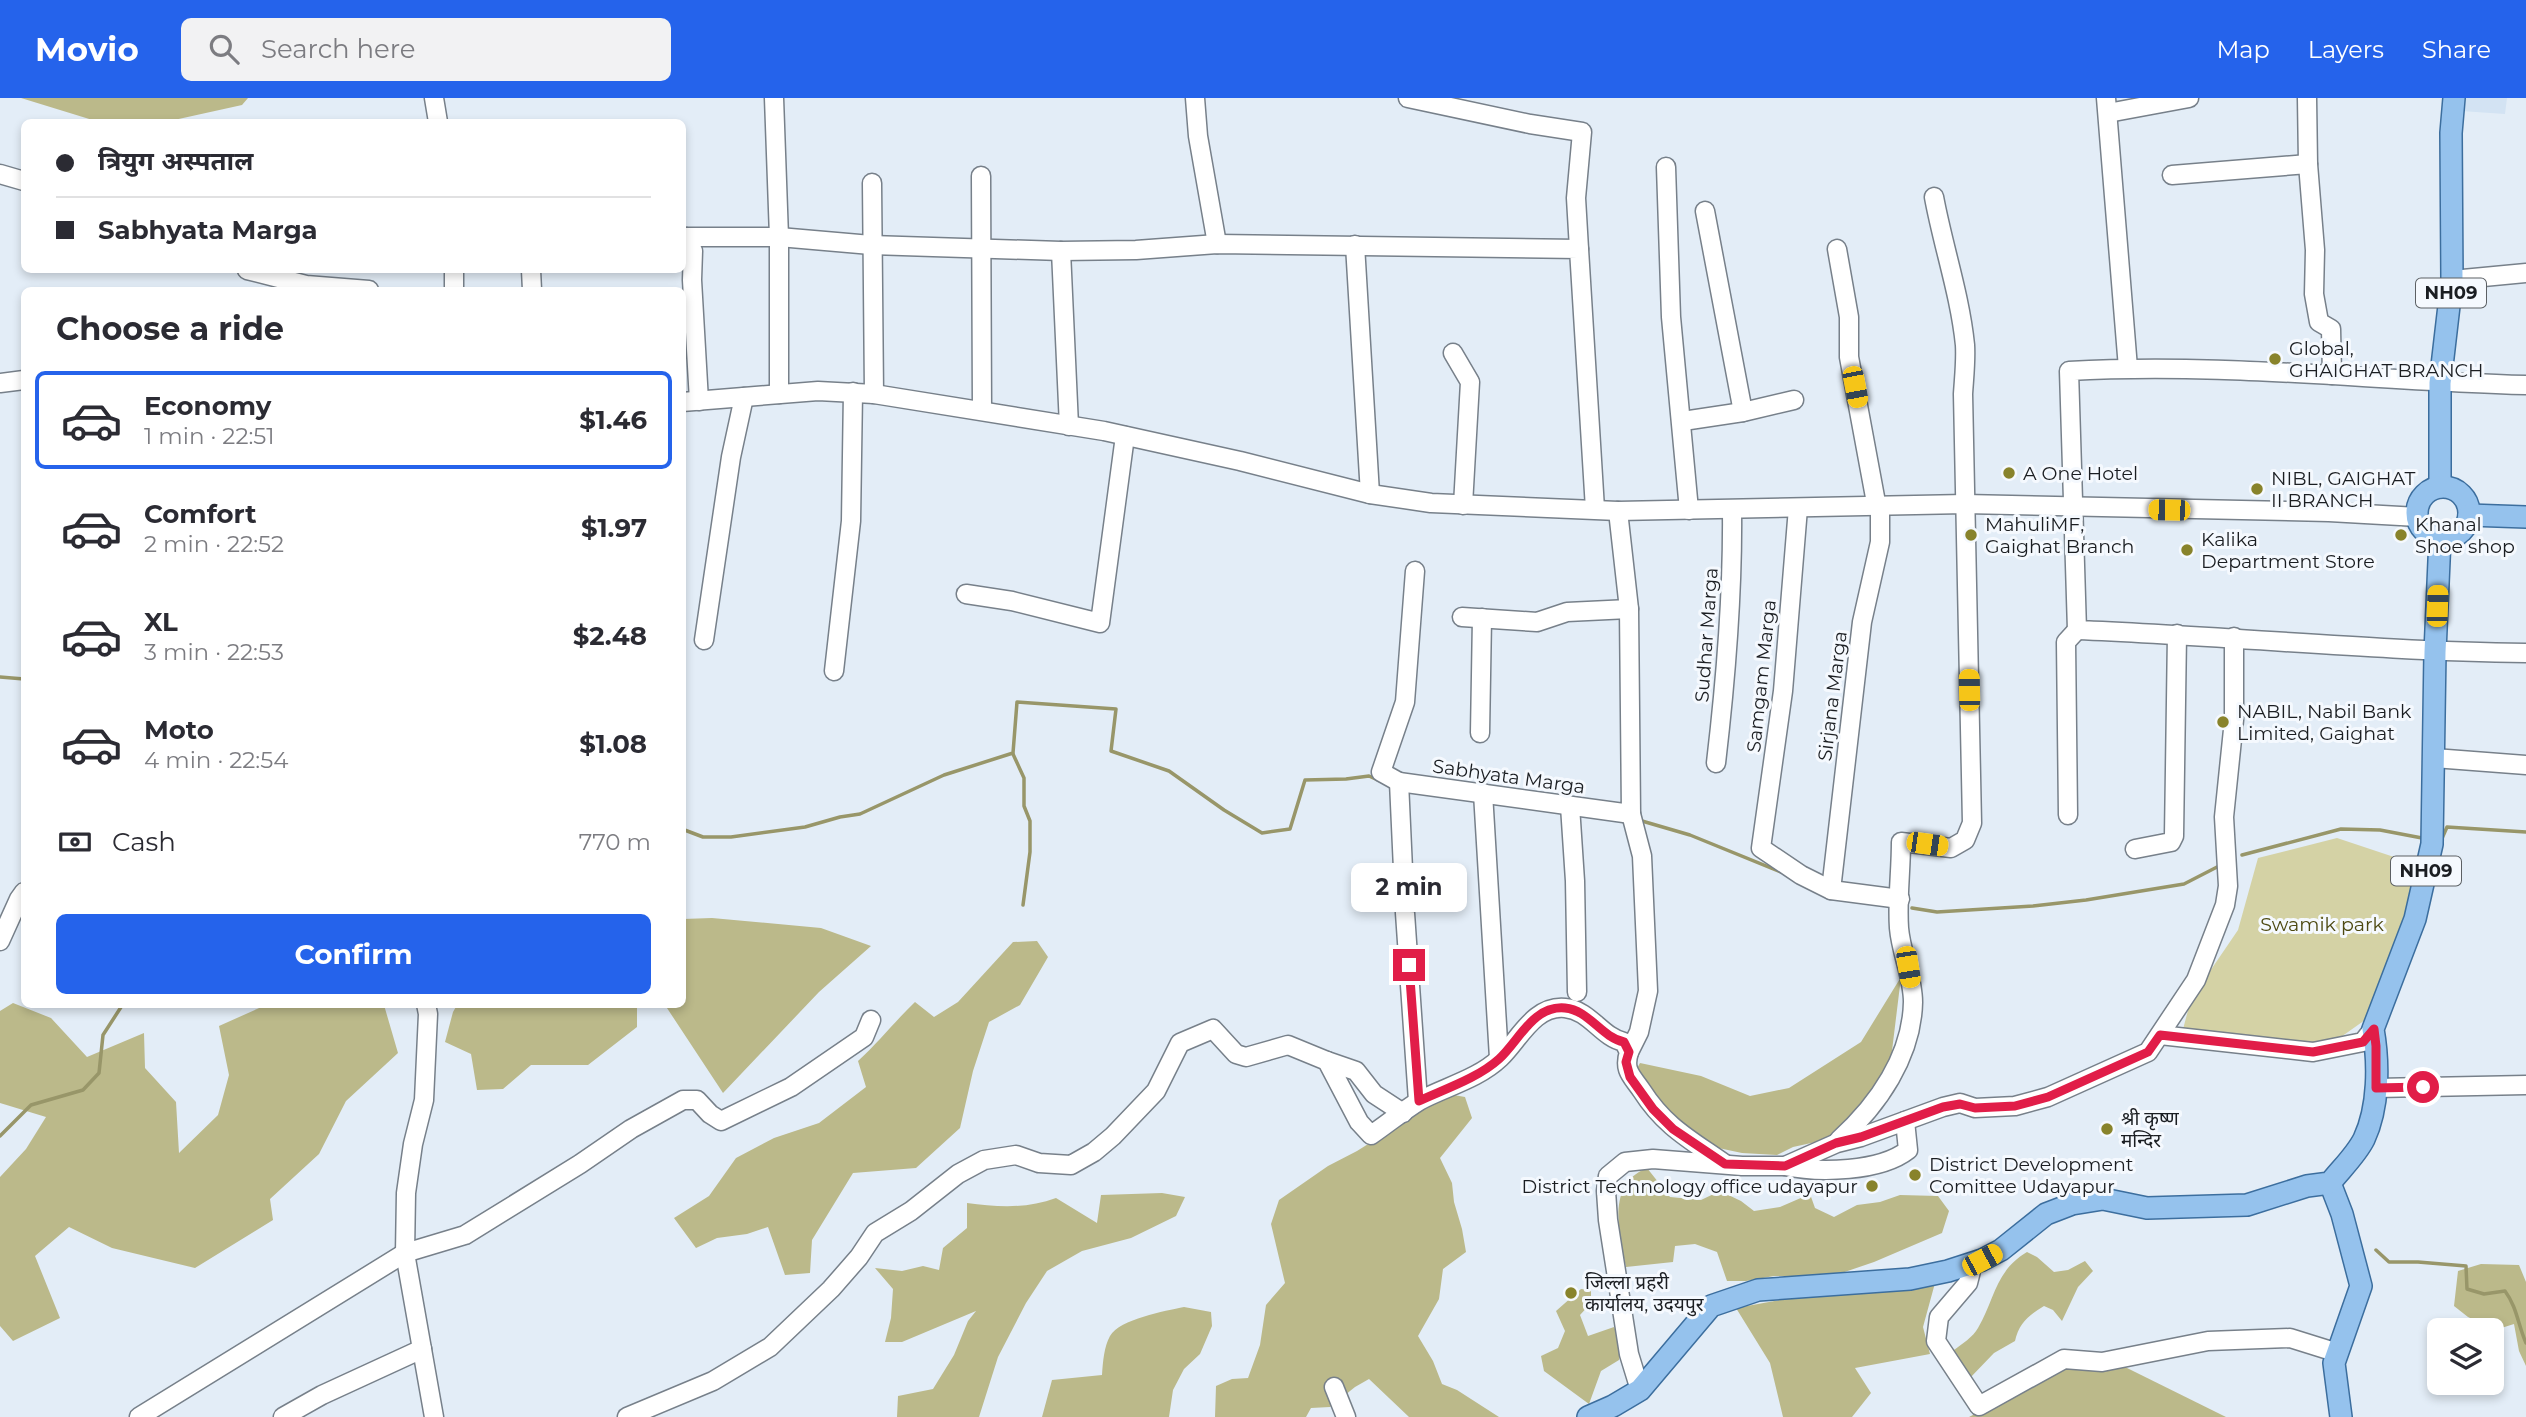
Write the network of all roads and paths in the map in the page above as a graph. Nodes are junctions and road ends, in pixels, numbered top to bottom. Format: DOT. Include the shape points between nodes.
graph roads {
  1 [pos="434,98"];
  2 [pos="774,98"];
  3 [pos="1195,98"];
  4 [pos="1408,98"];
  5 [pos="2189,98"];
  6 [pos="2307,98"];
  7 [pos="2454,98"];
  8 [pos="2107,105"];
  9 [pos="438,119"];
  10 [pos="2308,164"];
  11 [pos="1666,167"];
  12 [pos="0,174"];
  13 [pos="2172,175"];
  14 [pos="981,176"];
  15 [pos="21,180"];
  16 [pos="872,183"];
  17 [pos="1934,197"];
  18 [pos="1705,211"];
  19 [pos="686,237"];
  20 [pos="779,237"];
  21 [pos="686,240"];
  22 [pos="1217,244"];
  23 [pos="871,245"];
  24 [pos="1355,245"];
  25 [pos="1579,248"];
  26 [pos="1837,249"];
  27 [pos="981,250"];
  28 [pos="1061,251"];
  29 [pos="259,273"];
  30 [pos="2526,273"];
  31 [pos="2452,280"];
  32 [pos="331,287"];
  33 [pos="1453,354"];
  34 [pos="2128,368"];
  35 [pos="2332,375"];
  36 [pos="21,380"];
  37 [pos="0,383"];
  38 [pos="2440,383"];
  39 [pos="2526,385"];
  40 [pos="853,392"];
  41 [pos="779,394"];
  42 [pos="874,394"];
  43 [pos="744,397"];
  44 [pos="1794,400"];
  45 [pos="691,401"];
  46 [pos="982,410"];
  47 [pos="1743,412"];
  48 [pos="1683,421"];
  49 [pos="1069,426"];
  50 [pos="1125,436"];
  51 [pos="2440,487"];
  52 [pos="1370,494"];
  53 [pos="1965,504"];
  54 [pos="1463,505"];
  55 [pos="1798,508"];
  56 [pos="1879,508"];
  57 [pos="2073,508"];
  58 [pos="1595,509"];
  59 [pos="1689,510"];
  60 [pos="1732,510"];
  61 [pos="1618,511"];
  62 [pos="2469,515"];
  63 [pos="2418,517"];
  64 [pos="2526,517"];
  65 [pos="2440,538"];
  66 [pos="1415,572"];
  67 [pos="966,594"];
  68 [pos="1629,609"];
  69 [pos="1462,617"];
  70 [pos="1482,618"];
  71 [pos="2077,629"];
  72 [pos="2177,634"];
  73 [pos="2234,638"];
  74 [pos="704,640"];
  75 [pos="2435,652"];
  76 [pos="2526,653"];
  77 [pos="834,671"];
  78 [pos="1480,733"];
  79 [pos="2434,758"];
  80 [pos="1716,763"];
  81 [pos="2526,765"];
  82 [pos="1399,782"];
  83 [pos="1483,793"];
  84 [pos="1570,806"];
  85 [pos="1631,814"];
  86 [pos="2068,815"];
  87 [pos="2135,849"];
  88 [pos="1831,890"];
  89 [pos="21,896"];
  90 [pos="1900,899"];
  91 [pos="0,941"];
  92 [pos="1577,992"];
  93 [pos="427,1008"];
  94 [pos="871,1020"];
  95 [pos="2374,1029"];
  96 [pos="2160,1035"];
  97 [pos="1629,1052"];
  98 [pos="1499,1059"];
  99 [pos="1327,1061"];
  100 [pos="2526,1085"];
  101 [pos="2376,1088"];
  102 [pos="1419,1101"];
  103 [pos="1403,1112"];
  104 [pos="1905,1121"];
  105 [pos="1836,1143"];
  106 [pos="1725,1164"];
  107 [pos="1785,1166"];
  108 [pos="2330,1184"];
  109 [pos="405,1253"];
  110 [pos="1973,1263"];
  111 [pos="422,1349"];
  112 [pos="2338,1353"];
  113 [pos="1334,1387"];
  114 [pos="1630,1402"];
  115 [pos="139,1417"];
  116 [pos="283,1417"];
  117 [pos="434,1417"];
  118 [pos="627,1417"];
  119 [pos="1346,1417"];
  120 [pos="1588,1417"];
  121 [pos="2340,1417"];
  1 -- 9 [label="street"];
  2 -- 20 [label="street"];
  3 -- 22 [label="street"];
  4 -- 25 [label="street" via="1582,132 1576,198"];
  5 -- 8 [label="street"];
  6 -- 10 [label="street"];
  7 -- 31 [label="main road, NH09"];
  8 -- 34 [label="street"];
  10 -- 13 [label="street"];
  10 -- 35 [label="street" via="2314,294 2319,322 2331,329"];
  11 -- 48 [label="street" via="1671,317"];
  12 -- 15 [label="street"];
  14 -- 27 [label="street"];
  16 -- 23 [label="street"];
  17 -- 53 [label="street" via="1965,347"];
  18 -- 47 [label="street"];
  19 -- 20 [label="street"];
  20 -- 23 [label="street"];
  20 -- 41 [label="street"];
  21 -- 45 [label="street" via="693,251"];
  22 -- 24 [label="street"];
  22 -- 28 [label="street"];
  23 -- 27 [label="street"];
  23 -- 42 [label="street"];
  24 -- 25 [label="street"];
  24 -- 52 [label="street"];
  25 -- 58 [label="street"];
  26 -- 56 [label="street, Sirjana Marga" via="1849,317 1849,357"];
  27 -- 28 [label="street"];
  27 -- 46 [label="street"];
  28 -- 49 [label="street"];
  29 -- 32 [label="street"];
  30 -- 31 [label="street"];
  31 -- 38 [label="main road, NH09"];
  33 -- 54 [label="street" via="1470,382"];
  34 -- 35 [label="street"];
  34 -- 57 [label="street" via="2069,371"];
  35 -- 38 [label="street"];
  36 -- 37 [label="street"];
  38 -- 39 [label="street"];
  38 -- 51 [label="main road, NH09"];
  40 -- 41 [label="street"];
  40 -- 42 [label="street"];
  40 -- 77 [label="street" via="850,522"];
  41 -- 43 [label="street"];
  42 -- 46 [label="street"];
  43 -- 45 [label="street"];
  43 -- 74 [label="street"];
  44 -- 47 [label="street"];
  46 -- 49 [label="street"];
  47 -- 48 [label="street"];
  48 -- 59 [label="street"];
  49 -- 50 [label="street"];
  50 -- 52 [label="street"];
  50 -- 67 [label="street" via="1100,624"];
  51 -- 62 [label="main road" via="2461,494"];
  51 -- 63 [label="main road" via="2420,501"];
  52 -- 54 [label="street"];
  53 -- 56 [label="street"];
  53 -- 57 [label="street"];
  53 -- 90 [label="street" via="1972,823 1965,841 1951,848 1901,842"];
  54 -- 58 [label="street"];
  55 -- 56 [label="street"];
  55 -- 60 [label="street"];
  55 -- 88 [label="street, Samgam Marga" via="1783,691 1761,848"];
  56 -- 88 [label="street, Sirjana Marga" via="1880,542 1860,636"];
  57 -- 63 [label="street"];
  57 -- 71 [label="street"];
  58 -- 61 [label="street"];
  59 -- 60 [label="street"];
  59 -- 61 [label="street"];
  60 -- 80 [label="street, Sudhar Marga" via="1731,617"];
  61 -- 68 [label="street"];
  62 -- 64 [label="main road"];
  62 -- 65 [label="main road" via="2456,535"];
  63 -- 65 [label="main road" via="2423,528"];
  65 -- 75 [label="main road, NH09"];
  66 -- 82 [label="street" via="1405,702 1381,772"];
  68 -- 70 [label="street" via="1567,612 1537,622"];
  68 -- 85 [label="street"];
  69 -- 70 [label="street"];
  70 -- 78 [label="street"];
  71 -- 72 [label="street"];
  71 -- 86 [label="street" via="2066,642"];
  72 -- 73 [label="street"];
  72 -- 87 [label="street" via="2174,836 2171,842"];
  73 -- 75 [label="street"];
  73 -- 96 [label="street" via="2234,720 2224,817 2225,905 2196,980"];
  75 -- 76 [label="street"];
  75 -- 79 [label="main road, NH09"];
  79 -- 81 [label="street"];
  79 -- 95 [label="main road, NH09" via="2432,844 2415,919"];
  82 -- 83 [label="street, Sabhyata Marga"];
  82 -- 102 [label="street"];
  83 -- 84 [label="street, Sabhyata Marga"];
  83 -- 98 [label="street"];
  84 -- 85 [label="street, Sabhyata Marga"];
  84 -- 92 [label="street"];
  85 -- 97 [label="street" via="1642,856 1648,991 1639,1032"];
  88 -- 90 [label="street"];
  89 -- 91 [label="street"];
  90 -- 105 [label="street" via="1899,927 1913,1001 1908,1041 1889,1082"];
  93 -- 109 [label="street" via="424,1100 406,1193"];
  94 -- 109 [label="street" via="864,1037 790,1087 721,1121 697,1100 683,1100 466,1235"];
  95 -- 96 [label="street" via="2363,1042 2313,1052"];
  95 -- 101 [label="main road, NH09"];
  96 -- 104 [label="street" via="2148,1052 2048,1097 2015,1106 1960,1104"];
  97 -- 98 [label="street" via="1624,1042 1578,1011 1563,1008 1546,1011 1523,1029"];
  97 -- 106 [label="street" via="1630,1077 1653,1109 1673,1129"];
  98 -- 102 [label="street"];
  99 -- 103 [label="street" via="1356,1071 1374,1094"];
  99 -- 103 [label="street" via="1359,1122 1371,1135"];
  99 -- 118 [label="street" via="1288,1045 1246,1057 1236,1054 1213,1029 1180,1043 1156,1091 1094,1152 1071,1165 1039,1163 1016,1154 985,1160 958,1174 875,1233 831,1289 770,1347 713,1381"];
  100 -- 101 [label="street"];
  101 -- 108 [label="main road, NH09" via="2372,1119 2363,1141"];
  102 -- 103 [label="street"];
  104 -- 105 [label="street"];
  104 -- 107 [label="street" via="1908,1150 1896,1160 1834,1171"];
  105 -- 107 [label="street"];
  106 -- 107 [label="street"];
  106 -- 114 [label="street" via="1653,1159 1625,1162 1608,1176 1608,1220 1627,1333"];
  108 -- 110 [label="main road" via="2307,1186 2247,1205 2147,1208 2103,1199 2072,1204 2046,1214 2001,1250"];
  108 -- 112 [label="main road" via="2361,1286"];
  109 -- 111 [label="street"];
  109 -- 115 [label="street"];
  110 -- 112 [label="street" via="1968,1283 1939,1317 1936,1341 1979,1406 2064,1359 2102,1362 2208,1341 2290,1338"];
  110 -- 114 [label="main road" via="1910,1279 1758,1290 1735,1296 1711,1306"];
  111 -- 116 [label="street"];
  111 -- 117 [label="street"];
  112 -- 121 [label="main road" via="2334,1363"];
  113 -- 119 [label="street"];
  114 -- 120 [label="main road"];
}
